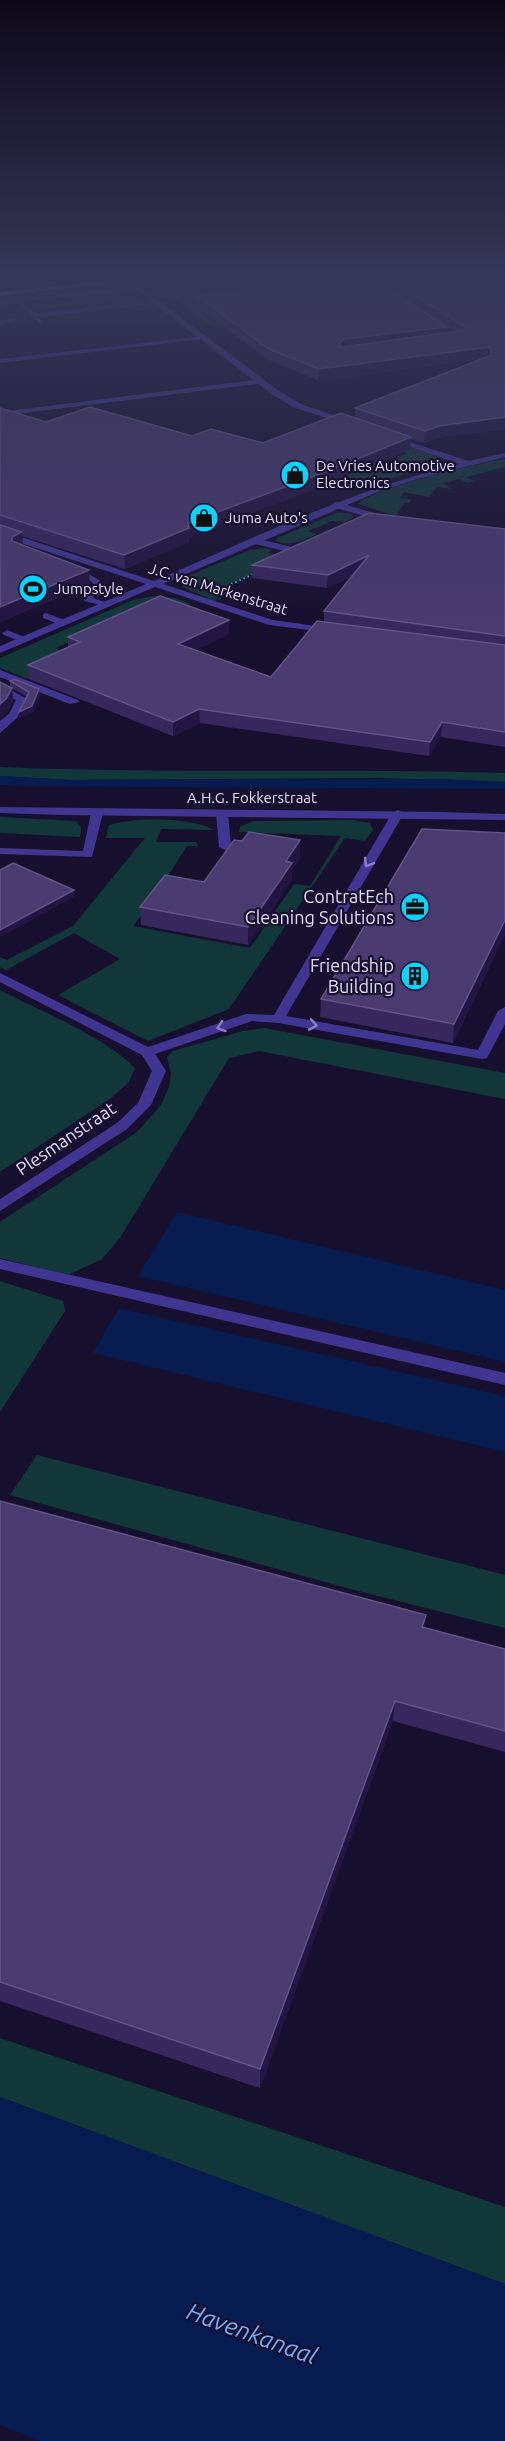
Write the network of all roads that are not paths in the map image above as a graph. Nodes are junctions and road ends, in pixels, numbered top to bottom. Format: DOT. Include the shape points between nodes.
graph roads {
  1 [pos="151,395"];
  2 [pos="280,395"];
  3 [pos="0,414"];
  4 [pos="358,427"];
  5 [pos="380,434"];
  6 [pos="505,455"];
  7 [pos="466,463"];
  8 [pos="336,505"];
  9 [pos="376,517"];
  10 [pos="366,521"];
  11 [pos="396,521"];
  12 [pos="0,533"];
  13 [pos="254,541"];
  14 [pos="314,542"];
  15 [pos="37,546"];
  16 [pos="18,553"];
  17 [pos="66,563"];
  18 [pos="110,571"];
  19 [pos="92,578"];
  20 [pos="151,585"];
  21 [pos="105,605"];
  22 [pos="46,616"];
  23 [pos="64,622"];
  24 [pos="7,633"];
  25 [pos="342,633"];
  26 [pos="24,640"];
  27 [pos="0,650"];
  28 [pos="0,673"];
  29 [pos="0,687"];
  30 [pos="74,702"];
  31 [pos="0,730"];
  32 [pos="0,810"];
  33 [pos="97,813"];
  34 [pos="222,813"];
  35 [pos="398,813"];
  36 [pos="505,817"];
  37 [pos="225,847"];
  38 [pos="0,851"];
  39 [pos="0,977"];
  40 [pos="505,1011"];
  41 [pos="278,1019"];
  42 [pos="147,1052"];
  43 [pos="0,1206"];
  44 [pos="0,1264"];
  45 [pos="505,1380"];
  1 -- 3 [label="street"];
  2 -- 4 [label="street" via="291,403"];
  5 -- 7 [label="street"];
  6 -- 7 [label="street"];
  7 -- 8 [label="street" via="394,483"];
  8 -- 9 [label="street"];
  8 -- 13 [label="street"];
  9 -- 10 [label="street"];
  9 -- 11 [label="street"];
  12 -- 15 [label="street, J.C. van Markenstraat"];
  13 -- 14 [label="street" via="293,550"];
  13 -- 20 [label="street"];
  15 -- 16 [label="street"];
  15 -- 17 [label="street, J.C. van Markenstraat"];
  17 -- 18 [label="street, J.C. van Markenstraat"];
  17 -- 19 [label="street"];
  18 -- 19 [label="street"];
  18 -- 20 [label="street, J.C. van Markenstraat"];
  19 -- 21 [label="street" via="100,585 87,599"];
  20 -- 21 [label="street"];
  20 -- 25 [label="street, J.C. van Markenstraat" via="272,623"];
  21 -- 23 [label="street"];
  22 -- 23 [label="street"];
  23 -- 26 [label="street"];
  24 -- 26 [label="street"];
  26 -- 27 [label="street"];
  28 -- 30 [label="street"];
  29 -- 31 [label="street" via="2,692 21,699"];
  32 -- 33 [label="street, A.H.G. Fokkerstraat"];
  33 -- 34 [label="street, A.H.G. Fokkerstraat"];
  33 -- 38 [label="street" via="88,855"];
  34 -- 35 [label="street, A.H.G. Fokkerstraat"];
  34 -- 37 [label="street"];
  35 -- 36 [label="street, A.H.G. Fokkerstraat"];
  35 -- 41 [label="street, one-way"];
  39 -- 42 [label="street"];
  41 -- 40 [label="street, one-way" via="482,1055"];
  41 -- 42 [label="street, one-way" via="251,1017"];
  42 -- 43 [label="street, Plesmanstraat" via="159,1071 144,1105 122,1126"];
  44 -- 45 [label="street"];
}
